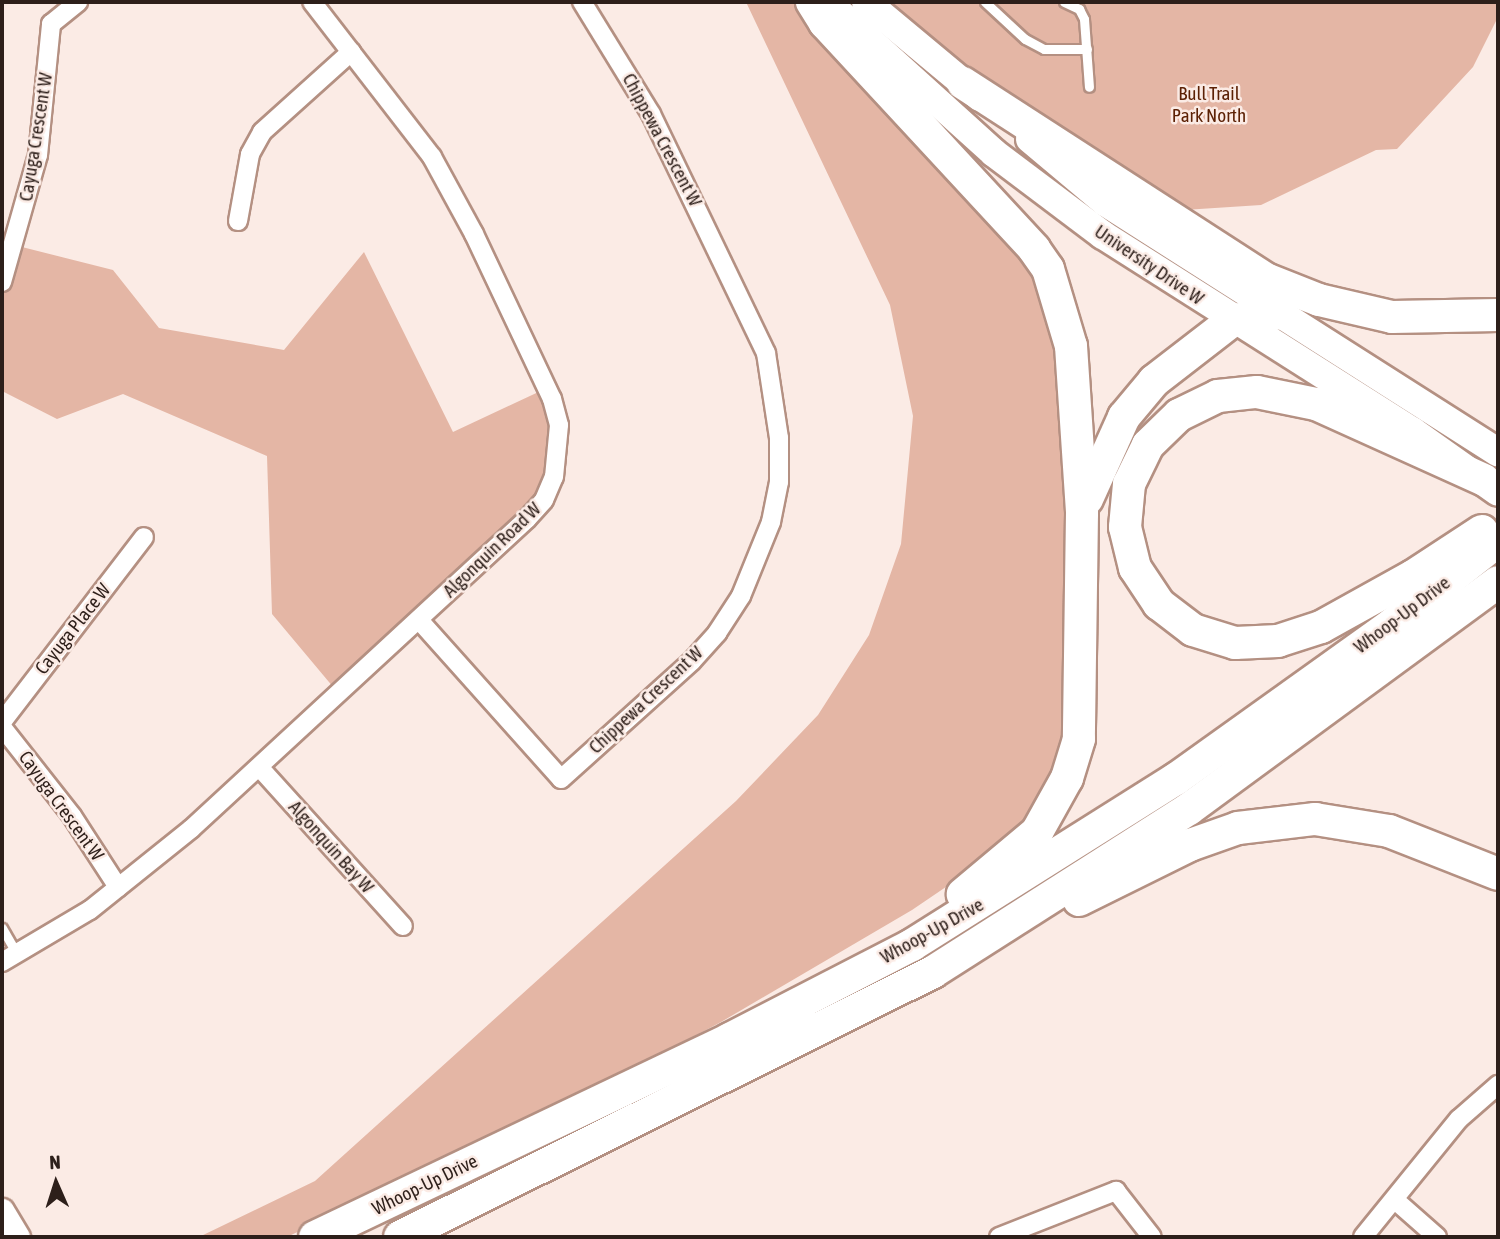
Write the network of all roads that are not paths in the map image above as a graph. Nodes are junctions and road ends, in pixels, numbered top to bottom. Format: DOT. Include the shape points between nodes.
graph roads {
  1 [pos="78,2"];
  2 [pos="313,2"];
  3 [pos="582,2"];
  4 [pos="812,2"];
  5 [pos="827,2"];
  6 [pos="866,2"];
  7 [pos="985,2"];
  8 [pos="1063,2"];
  9 [pos="1087,49"];
  10 [pos="351,52"];
  11 [pos="963,83"];
  12 [pos="1088,87"];
  13 [pos="238,221"];
  14 [pos="2,282"];
  15 [pos="1281,313"];
  16 [pos="1498,315"];
  17 [pos="1233,320"];
  18 [pos="1498,452"];
  19 [pos="1491,486"];
  20 [pos="1082,513"];
  21 [pos="1498,521"];
  22 [pos="144,537"];
  23 [pos="1498,541"];
  24 [pos="1498,582"];
  25 [pos="419,620"];
  26 [pos="2,722"];
  27 [pos="2,727"];
  28 [pos="260,768"];
  29 [pos="1498,874"];
  30 [pos="117,887"];
  31 [pos="403,926"];
  32 [pos="2,928"];
  33 [pos="9,958"];
  34 [pos="933,972"];
  35 [pos="730,1039"];
  36 [pos="1498,1085"];
  37 [pos="1395,1200"];
  38 [pos="2,1210"];
  39 [pos="14,1236"];
  40 [pos="315,1237"];
  41 [pos="400,1237"];
  42 [pos="999,1237"];
  43 [pos="1152,1237"];
  44 [pos="1363,1237"];
  45 [pos="1437,1237"];
  1 -- 14 [label="street, Cayuga Crescent W" via="51,24 37,155"];
  2 -- 10 [label="street, Algonquin Road W"];
  3 -- 25 [label="street, Chippewa Crescent W" via="651,114 766,353 779,438 779,482 771,522 741,596 717,632 692,661 561,779"];
  4 -- 20 [label="highway" via="835,33 1016,225 1048,269 1072,346"];
  5 -- 17 [label="main road, University Drive W" via="994,153 1103,234"];
  6 -- 11 [label="main road, University Drive W"];
  7 -- 9 [label="lane" via="1044,50"];
  8 -- 9 [label="lane" via="1079,9"];
  9 -- 12 [label="lane"];
  10 -- 13 [label="street" via="262,132 250,154"];
  10 -- 25 [label="street, Algonquin Road W" via="408,123 454,195 547,388 559,425 554,477 544,500"];
  11 -- 15 [label="main road, University Drive W" via="1105,202"];
  11 -- 16 [label="highway" via="1268,279 1319,300 1392,317"];
  15 -- 17 [label="highway"];
  15 -- 18 [label="main road, University Drive W"];
  17 -- 19 [label="main road, University Drive W"];
  17 -- 20 [label="highway" via="1154,381 1124,417 1103,456"];
  19 -- 21 [label="highway" via="1290,396 1257,392 1218,396 1179,415 1148,445 1129,484 1125,527 1135,568 1159,604 1194,630 1235,643 1278,641 1321,626 1413,576"];
  20 -- 35 [label="highway" via="1079,740 1066,778 1037,832 945,905"];
  22 -- 26 [label="street, Cayuga Place W"];
  23 -- 35 [label="highway, Whoop-Up Drive" via="1394,623 1097,831 912,945"];
  24 -- 34 [label="highway, Whoop-Up Drive" via="1189,809"];
  25 -- 28 [label="street, Algonquin Road W"];
  27 -- 30 [label="street, Cayuga Crescent W" via="72,816"];
  28 -- 30 [label="street, Algonquin Road W"];
  28 -- 31 [label="street, Algonquin Bay W"];
  29 -- 34 [label="highway" via="1389,831 1348,822 1315,819 1238,828 1190,845"];
  30 -- 33 [label="street, Algonquin Road W" via="90,910"];
  32 -- 33 [label="lane"];
  34 -- 41 [label="highway, Whoop-Up Drive"];
  35 -- 40 [label="highway, Whoop-Up Drive"];
  36 -- 37 [label="street" via="1459,1119"];
  37 -- 44 [label="street"];
  37 -- 45 [label="street"];
  38 -- 39 [label="street"];
  42 -- 43 [label="street" via="1116,1191"];
}
